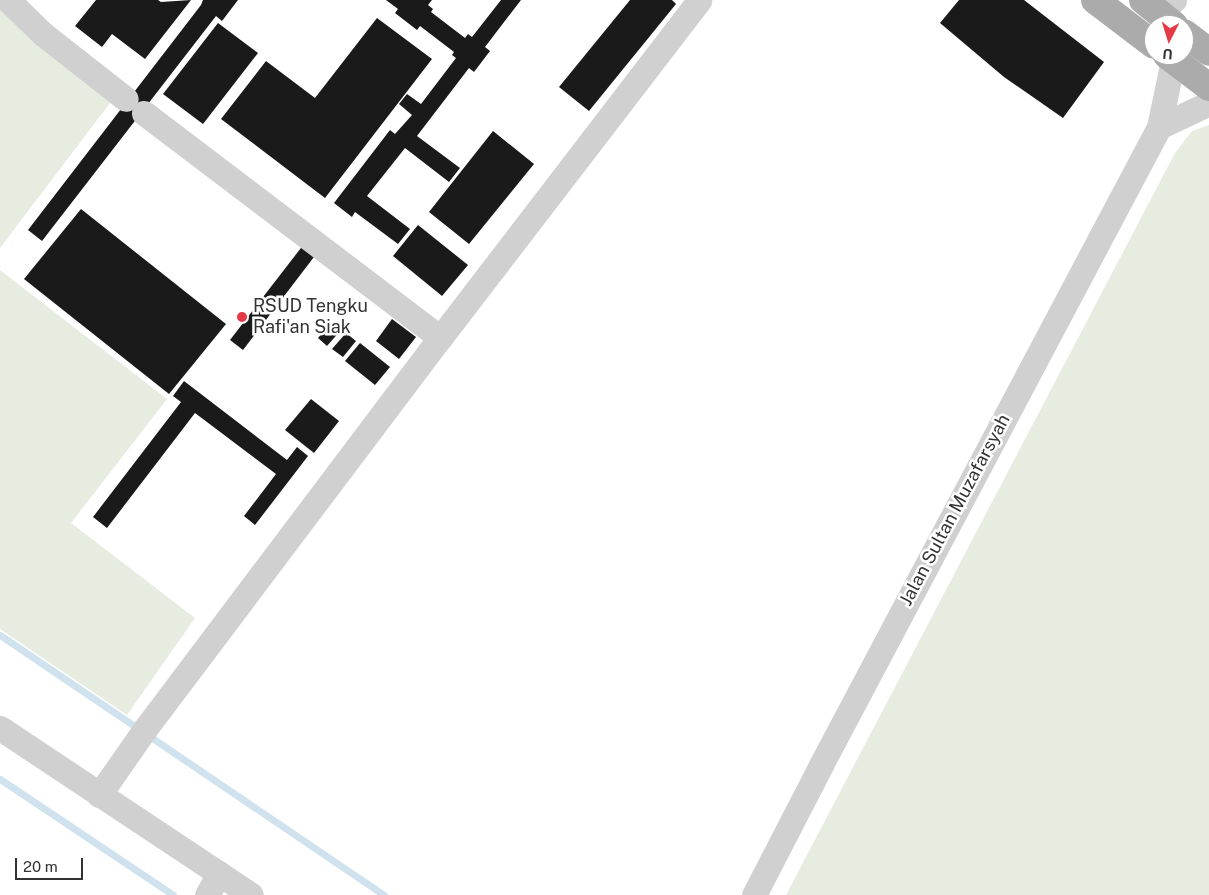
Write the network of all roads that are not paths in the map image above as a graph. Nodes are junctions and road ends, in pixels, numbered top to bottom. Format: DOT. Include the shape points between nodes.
graph roads {
  1 [pos="8,0"];
  2 [pos="1095,0"];
  3 [pos="696,1"];
  4 [pos="1144,37"];
  5 [pos="1194,41"];
  6 [pos="1209,52"];
  7 [pos="1164,65"];
  8 [pos="1181,65"];
  9 [pos="1209,87"];
  10 [pos="1209,103"];
  11 [pos="1159,126"];
  12 [pos="440,338"];
  13 [pos="0,728"];
  14 [pos="99,795"];
  15 [pos="219,873"];
  16 [pos="207,895"];
  17 [pos="251,895"];
  18 [pos="754,895"];
  1 -- 12 [label="street" via="43,34 135,106"];
  2 -- 4 [label="main road"];
  3 -- 12 [label="street"];
  5 -- 6 [label="main road"];
  7 -- 11 [label="street, Jalan Sultan Muzafarsyah"];
  8 -- 9 [label="main road"];
  10 -- 11 [label="street"];
  11 -- 18 [label="street, Jalan Sultan Muzafarsyah"];
  12 -- 14 [label="street" via="145,729"];
  13 -- 14 [label="street"];
  14 -- 15 [label="street"];
  15 -- 16 [label="street"];
  15 -- 17 [label="street"];
}
